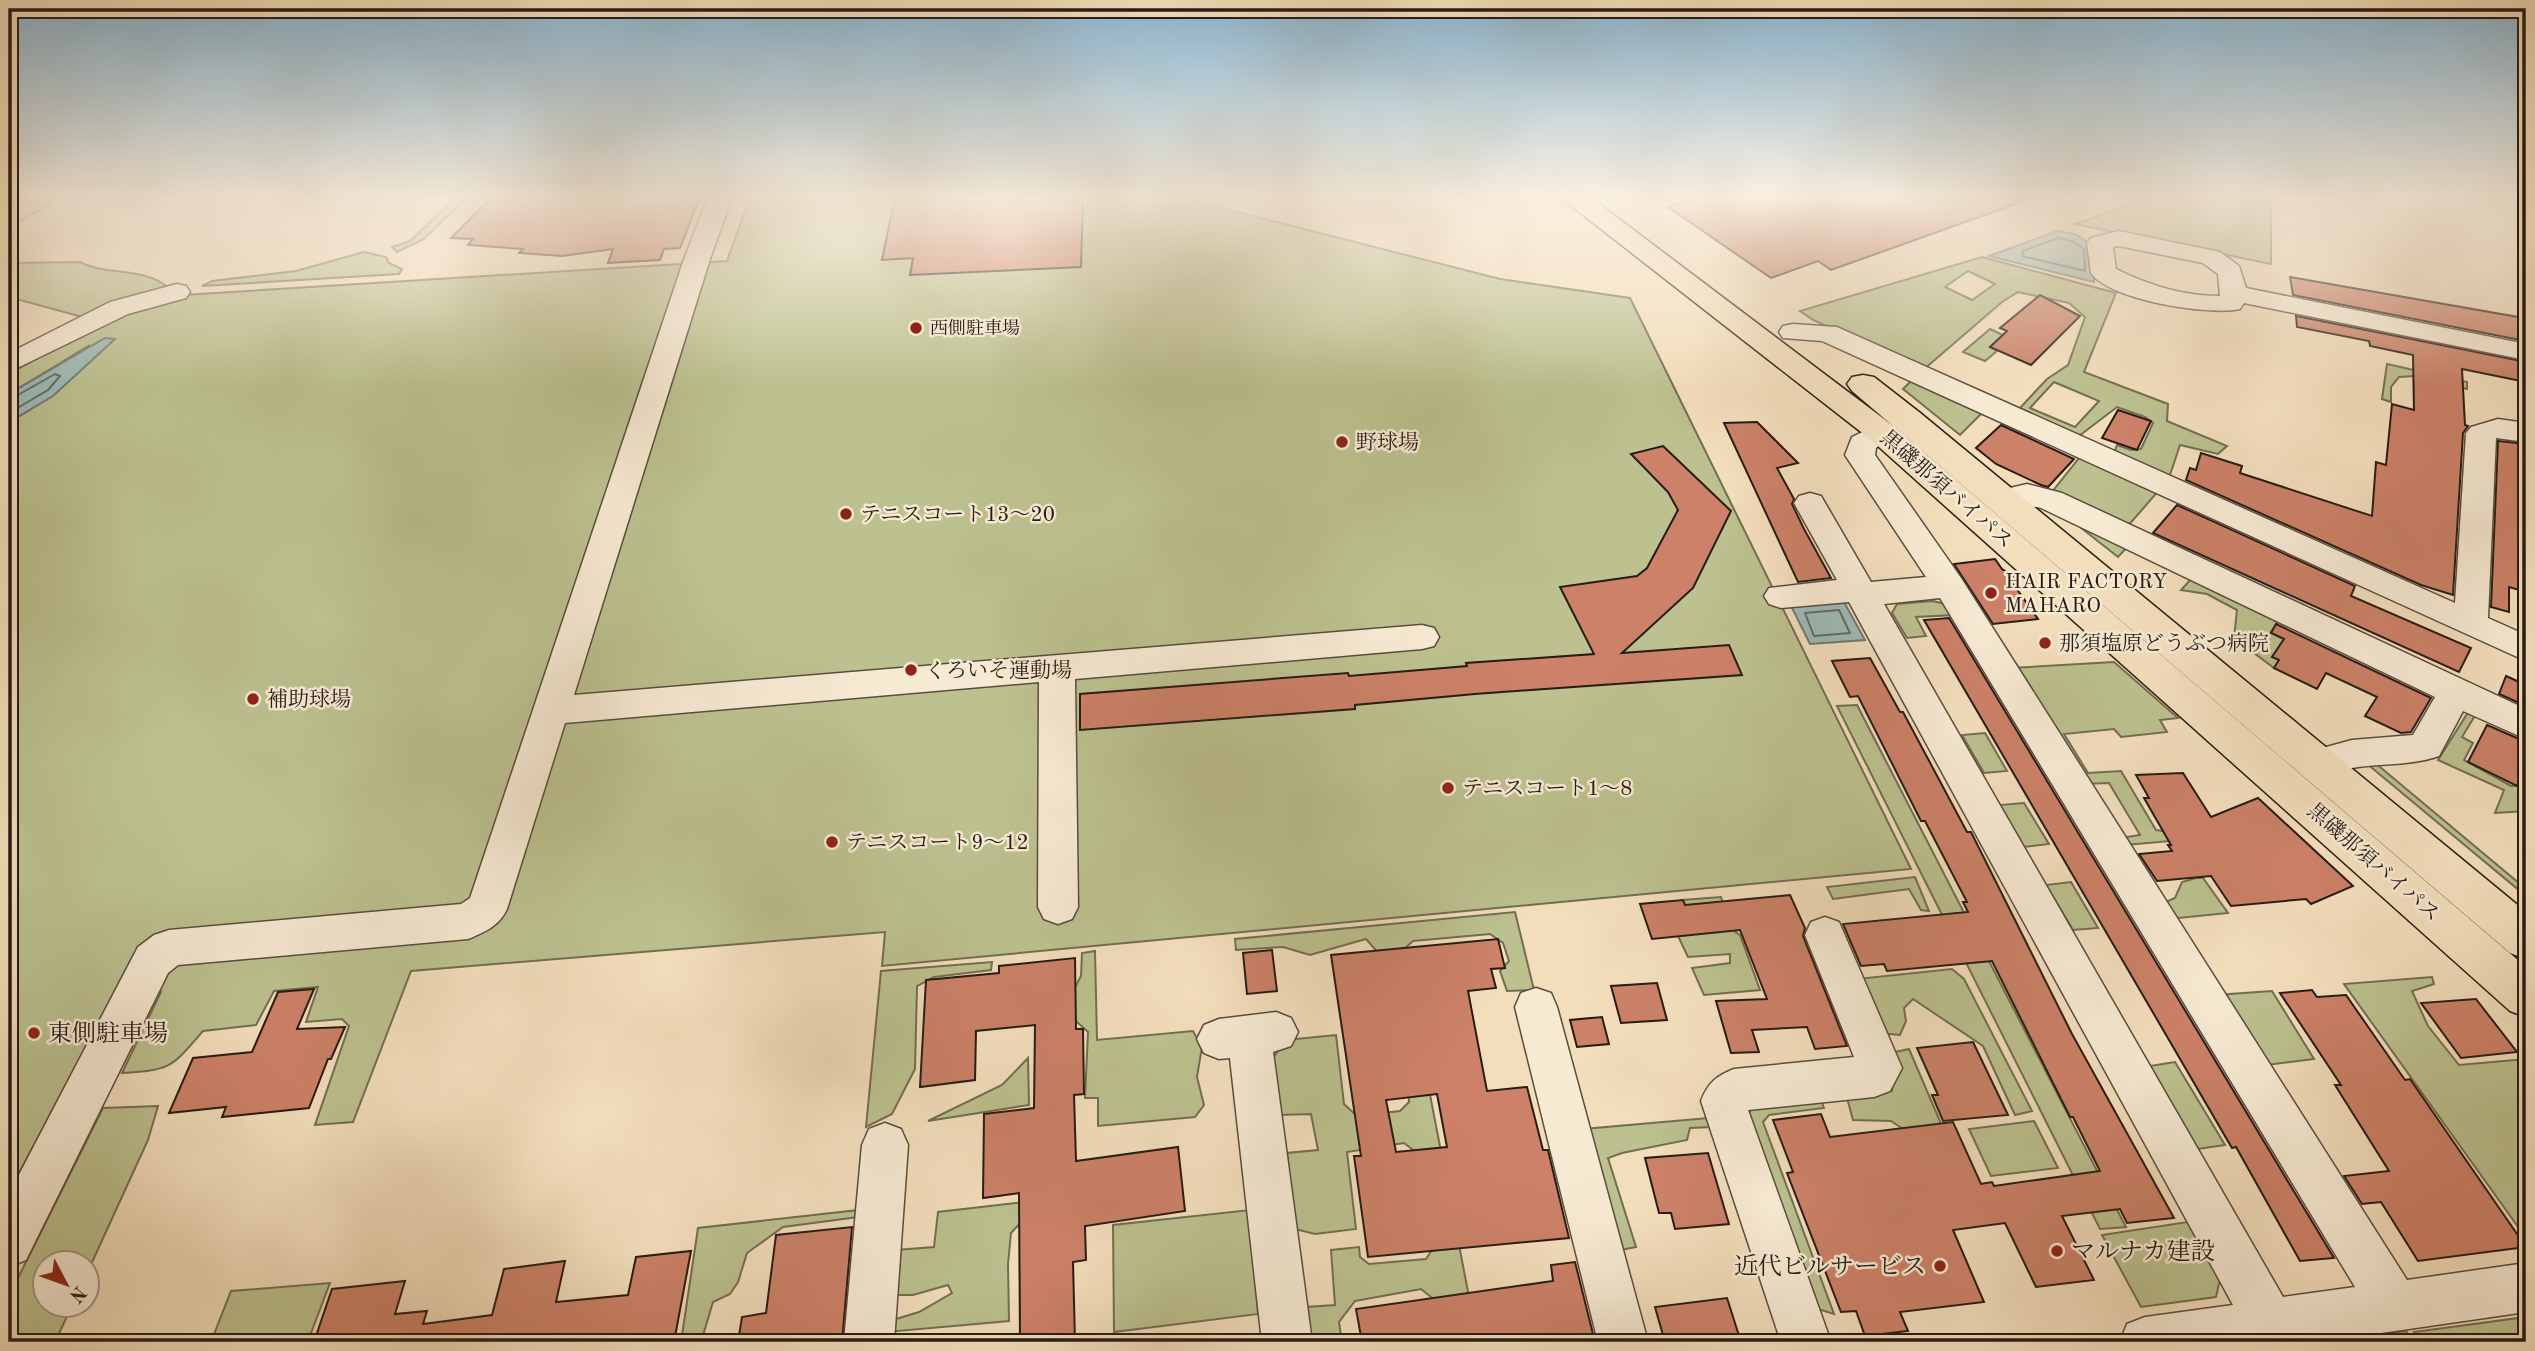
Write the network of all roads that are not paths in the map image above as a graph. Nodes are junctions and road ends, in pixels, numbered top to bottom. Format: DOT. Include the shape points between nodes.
graph roads {
  1 [pos="697,260"];
  2 [pos="1656,260"];
  3 [pos="1694,260"];
  4 [pos="2102,260"];
  5 [pos="2215,260"];
  6 [pos="177,292"];
  7 [pos="2234,293"];
  8 [pos="1793,332"];
  9 [pos="2526,352"];
  10 [pos="9,364"];
  11 [pos="1881,432"];
  12 [pos="2526,433"];
  13 [pos="2004,499"];
  14 [pos="1810,503"];
  15 [pos="1949,586"];
  16 [pos="1860,592"];
  17 [pos="1782,596"];
  18 [pos="2471,624"];
  19 [pos="1422,637"];
  20 [pos="2526,649"];
  21 [pos="1057,668"];
  22 [pos="2456,691"];
  23 [pos="553,710"];
  24 [pos="2526,725"];
  25 [pos="2317,763"];
  26 [pos="1058,907"];
  27 [pos="1825,935"];
  28 [pos="2526,939"];
  29 [pos="2526,996"];
  30 [pos="1536,1007"];
  31 [pos="1248,1035"];
  32 [pos="885,1145"];
  33 [pos="9,1243"];
  34 [pos="2526,1288"];
  35 [pos="2393,1305"];
  36 [pos="2276,1333"];
  37 [pos="869,1342"];
  38 [pos="1287,1342"];
  39 [pos="1623,1342"];
  40 [pos="1806,1342"];
  41 [pos="2145,1342"];
  1 -- 23 [label="street"];
  2 -- 11 [label="main road, 黒磯那須バイパス"];
  3 -- 8 [label="main road, 黒磯那須バイパス"];
  4 -- 7 [label="street" via="2104,273 2122,284 2215,306 2231,303"];
  5 -- 7 [label="street" via="2230,271"];
  6 -- 10 [label="street" via="119,308"];
  7 -- 9 [label="street"];
  8 -- 13 [label="main road, 黒磯那須バイパス"];
  8 -- 18 [label="street" via="1827,333"];
  11 -- 15 [label="street" via="1862,444 1860,455"];
  11 -- 29 [label="main road, 黒磯那須バイパス"];
  12 -- 18 [label="street" via="2509,427 2481,433"];
  13 -- 22 [label="street" via="2027,494 2051,500"];
  13 -- 25 [label="main road, 黒磯那須バイパス"];
  14 -- 16 [label="street"];
  15 -- 16 [label="street"];
  15 -- 35 [label="street"];
  16 -- 17 [label="street"];
  16 -- 36 [label="street"];
  18 -- 20 [label="street"];
  19 -- 21 [label="street"];
  21 -- 23 [label="street"];
  21 -- 26 [label="street"];
  22 -- 24 [label="street"];
  22 -- 25 [label="street" via="2426,746"];
  23 -- 33 [label="street" via="487,909 468,921 169,947 153,960"];
  25 -- 28 [label="main road, 黒磯那須バイパス"];
  27 -- 40 [label="street" via="1880,1068 1874,1076 1734,1090 1723,1101"];
  30 -- 39 [label="street"];
  31 -- 38 [label="street"];
  32 -- 37 [label="street"];
  34 -- 35 [label="street"];
  35 -- 36 [label="street"];
  36 -- 41 [label="street"];
}
